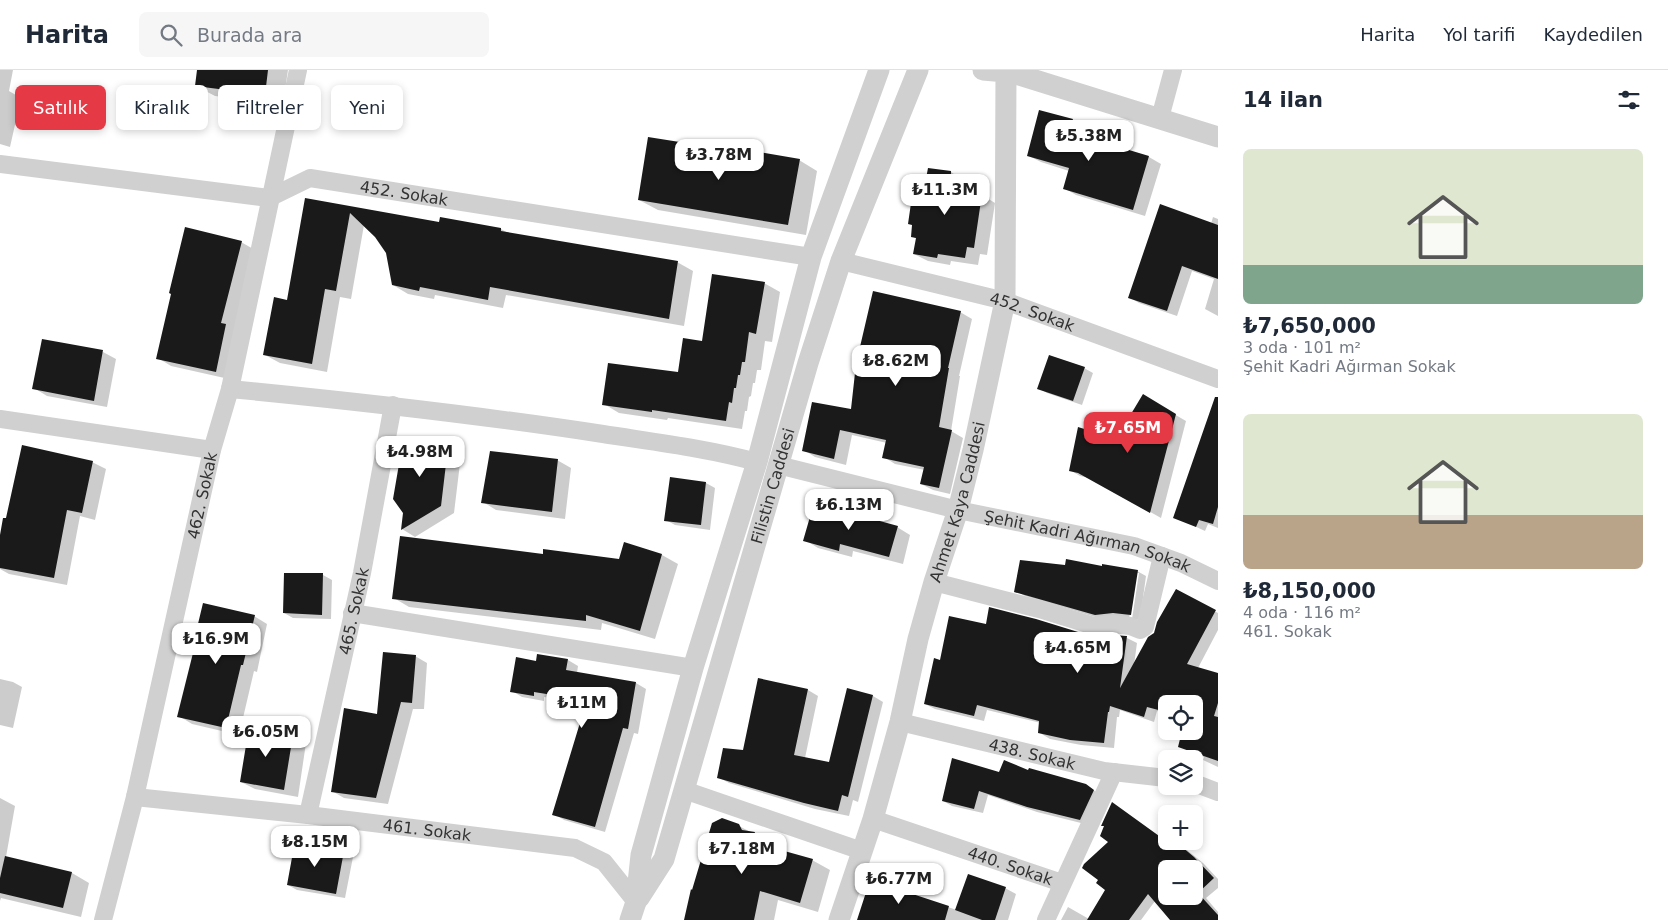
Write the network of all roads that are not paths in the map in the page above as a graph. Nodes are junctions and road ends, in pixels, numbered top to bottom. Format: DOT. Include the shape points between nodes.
graph roads {
  1 [pos="298,70"];
  2 [pos="878,70"];
  3 [pos="918,70"];
  4 [pos="983,70"];
  5 [pos="1173,70"];
  6 [pos="1004,71"];
  7 [pos="1160,118"];
  8 [pos="1218,137"];
  9 [pos="0,164"];
  10 [pos="270,198"];
  11 [pos="811,257"];
  12 [pos="841,261"];
  13 [pos="1005,301"];
  14 [pos="1218,379"];
  15 [pos="230,389"];
  16 [pos="392,405"];
  17 [pos="0,419"];
  18 [pos="212,450"];
  19 [pos="756,462"];
  20 [pos="778,465"];
  21 [pos="958,510"];
  22 [pos="1162,556"];
  23 [pos="1218,581"];
  24 [pos="934,582"];
  25 [pos="352,613"];
  26 [pos="692,668"];
  27 [pos="900,722"];
  28 [pos="1114,772"];
  29 [pos="1158,777"];
  30 [pos="1203,786"];
  31 [pos="684,790"];
  32 [pos="1218,792"];
  33 [pos="135,797"];
  34 [pos="308,815"];
  35 [pos="873,819"];
  36 [pos="862,851"];
  37 [pos="1062,883"];
  38 [pos="633,911"];
  39 [pos="103,920"];
  40 [pos="838,920"];
  41 [pos="1046,920"];
  1 -- 10 [label="street, 462. Sokak"];
  2 -- 11 [label="street, Filistin Caddesi"];
  3 -- 12 [label="street, Filistin Caddesi"];
  4 -- 6 [label="street"];
  5 -- 7 [label="street"];
  6 -- 7 [label="street"];
  6 -- 13 [label="street, Ahmet Kaya Caddesi"];
  7 -- 8 [label="street"];
  9 -- 10 [label="street"];
  10 -- 11 [label="street, 452. Sokak" via="310,178"];
  10 -- 15 [label="street, 462. Sokak"];
  11 -- 19 [label="street, Filistin Caddesi"];
  12 -- 13 [label="street, 452. Sokak"];
  12 -- 20 [label="street, Filistin Caddesi"];
  13 -- 14 [label="street, 452. Sokak"];
  13 -- 21 [label="street, Ahmet Kaya Caddesi"];
  15 -- 16 [label="street"];
  15 -- 18 [label="street, 462. Sokak"];
  16 -- 19 [label="street" via="548,425 725,453"];
  16 -- 25 [label="street, 465. Sokak"];
  17 -- 18 [label="street"];
  18 -- 33 [label="street, 462. Sokak"];
  19 -- 26 [label="street, Filistin Caddesi"];
  20 -- 21 [label="street, Şehit Kadri Ağırman Sokak"];
  20 -- 31 [label="street, Filistin Caddesi"];
  21 -- 22 [label="street, Şehit Kadri Ağırman Sokak" via="1134,546"];
  21 -- 24 [label="street, Ahmet Kaya Caddesi"];
  22 -- 23 [label="street, Şehit Kadri Ağırman Sokak"];
  22 -- 24 [label="street" via="1145,627 1140,630 1112,624 1094,626"];
  24 -- 27 [label="street, Ahmet Kaya Caddesi"];
  25 -- 26 [label="street"];
  25 -- 34 [label="street, 465. Sokak"];
  26 -- 38 [label="street, Filistin Caddesi" via="641,855"];
  27 -- 28 [label="street, 438. Sokak"];
  27 -- 35 [label="street, Ahmet Kaya Caddesi"];
  28 -- 29 [label="street, 438. Sokak"];
  28 -- 37 [label="street"];
  30 -- 32 [label="street"];
  31 -- 36 [label="street"];
  31 -- 38 [label="street, Filistin Caddesi" via="664,859"];
  33 -- 34 [label="street, 461. Sokak"];
  33 -- 39 [label="street, 462. Sokak"];
  34 -- 38 [label="street, 461. Sokak" via="575,848 604,862"];
  35 -- 36 [label="street, Ahmet Kaya Caddesi"];
  35 -- 37 [label="street, 440. Sokak"];
  36 -- 40 [label="street, Ahmet Kaya Caddesi"];
  37 -- 41 [label="street"];
}
